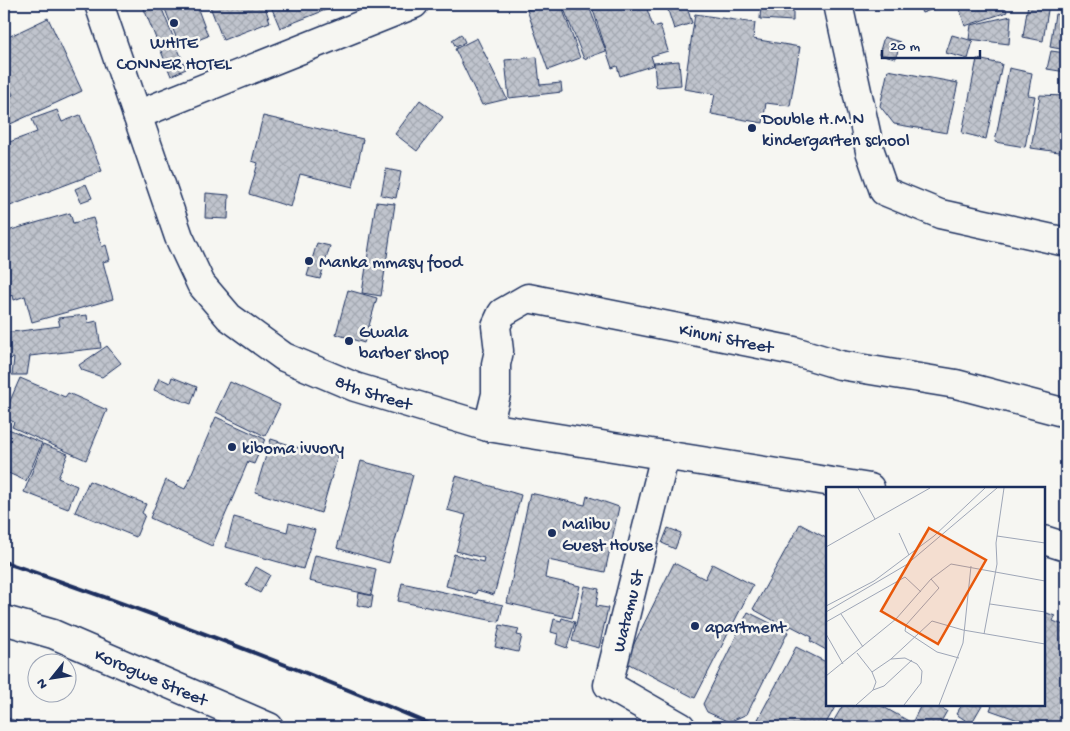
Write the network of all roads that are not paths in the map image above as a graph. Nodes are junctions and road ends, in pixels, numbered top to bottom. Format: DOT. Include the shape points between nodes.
graph roads {
  1 [pos="99,4"];
  2 [pos="414,4"];
  3 [pos="838,4"];
  4 [pos="137,115"];
  5 [pos="1066,242"];
  6 [pos="1066,413"];
  7 [pos="488,427"];
  8 [pos="665,455"];
  9 [pos="864,487"];
  10 [pos="1045,540"];
  11 [pos="1066,547"];
  12 [pos="4,620"];
  13 [pos="269,727"];
  14 [pos="681,727"];
  1 -- 4 [label="street, 8th Street"];
  2 -- 4 [label="street"];
  3 -- 5 [label="street" via="870,151 884,191 940,214"];
  4 -- 7 [label="street, 8th Street" via="179,238 202,284 228,317 284,357 355,387"];
  6 -- 7 [label="street, Kinuni Street" via="956,384 840,365 759,343 528,298 502,313 496,326 499,351 496,394"];
  7 -- 8 [label="street, 8th Street"];
  8 -- 9 [label="street, 8th Street"];
  8 -- 14 [label="street, Watamu St" via="608,686"];
  10 -- 11 [label="street"];
  12 -- 13 [label="street, Korogwe Street" via="52,634"];
}
